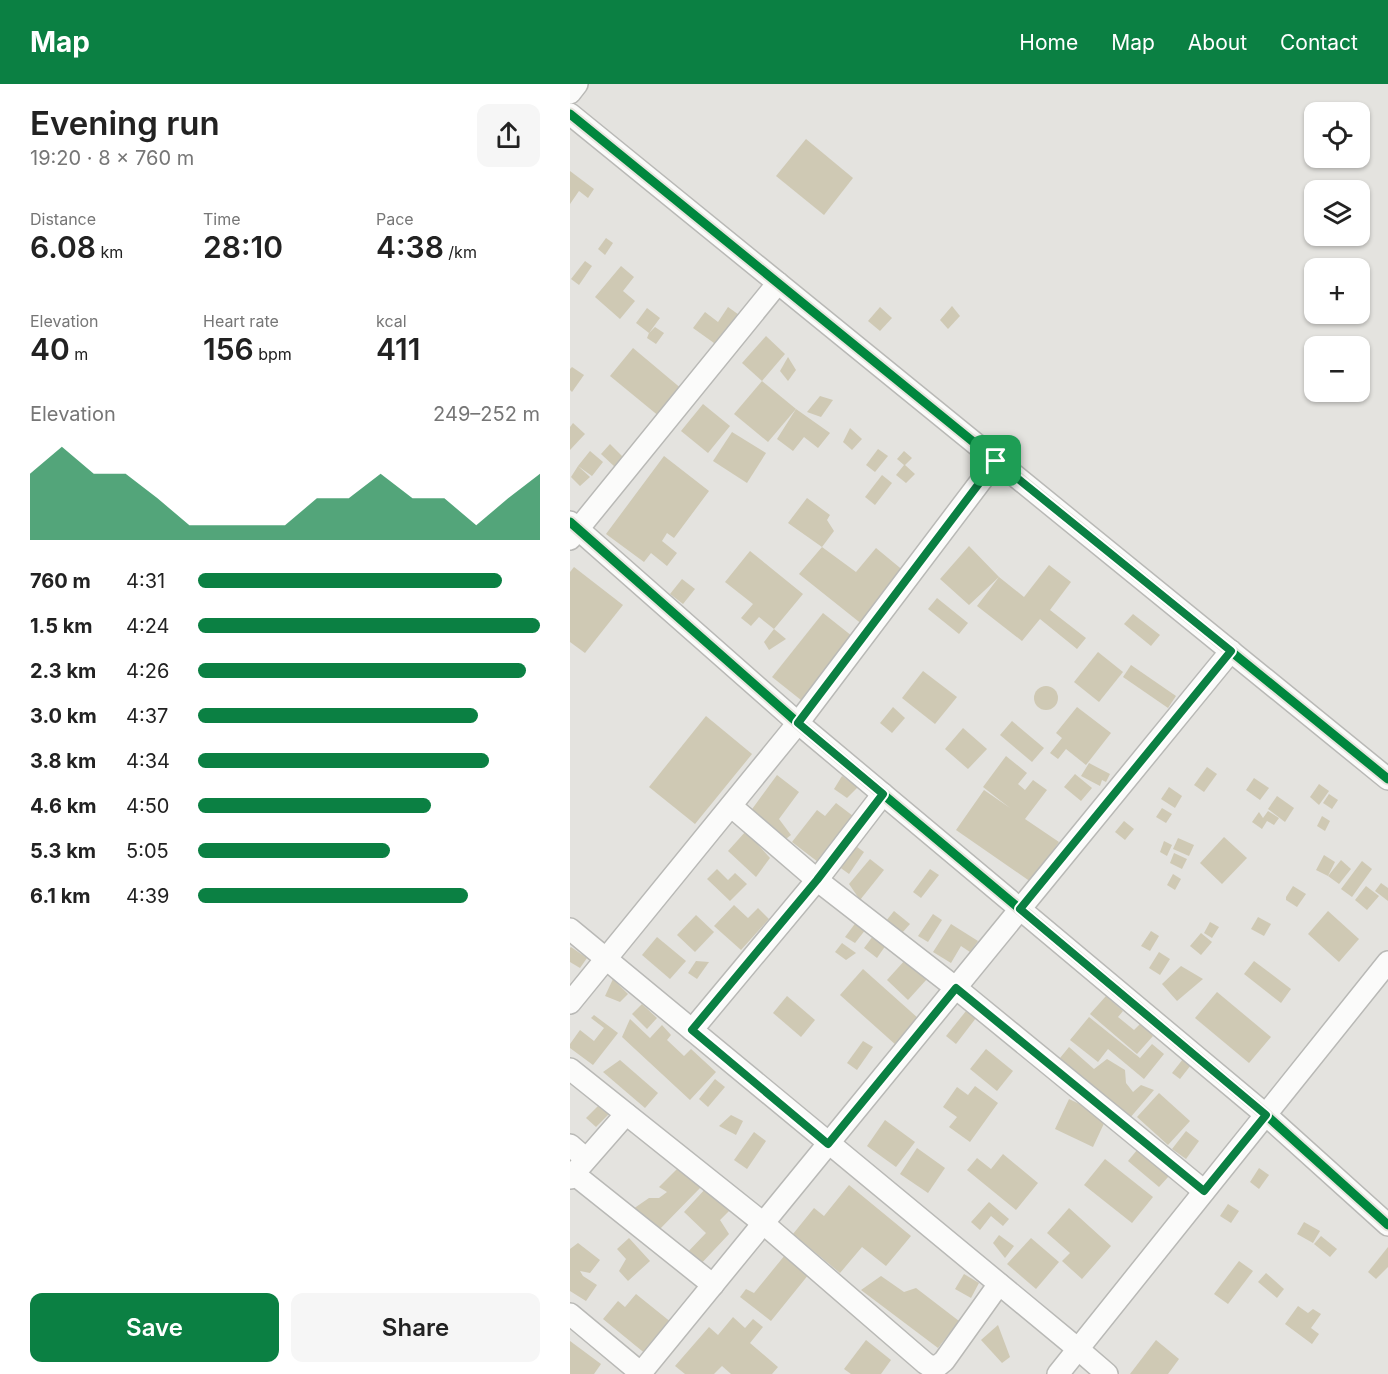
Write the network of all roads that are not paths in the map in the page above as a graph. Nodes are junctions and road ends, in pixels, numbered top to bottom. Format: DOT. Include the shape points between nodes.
graph roads {
  1 [pos="577,84"];
  2 [pos="570,93"];
  3 [pos="570,114"];
  4 [pos="778,283"];
  5 [pos="996,461"];
  6 [pos="573,530"];
  7 [pos="1231,651"];
  8 [pos="798,723"];
  9 [pos="1388,779"];
  10 [pos="883,794"];
  11 [pos="731,806"];
  12 [pos="817,880"];
  13 [pos="1020,909"];
  14 [pos="570,929"];
  15 [pos="606,959"];
  16 [pos="1388,962"];
  17 [pos="956,988"];
  18 [pos="570,1003"];
  19 [pos="692,1030"];
  20 [pos="570,1069"];
  21 [pos="626,1114"];
  22 [pos="1266,1115"];
  23 [pos="828,1144"];
  24 [pos="570,1145"];
  25 [pos="577,1170"];
  26 [pos="1204,1191"];
  27 [pos="764,1223"];
  28 [pos="1388,1225"];
  29 [pos="999,1284"];
  30 [pos="713,1285"];
  31 [pos="570,1314"];
  32 [pos="1078,1348"];
  33 [pos="641,1374"];
  34 [pos="1058,1374"];
  35 [pos="1107,1374"];
  1 -- 2 [label="street"];
  3 -- 4 [label="street"];
  4 -- 5 [label="street"];
  4 -- 6 [label="street"];
  5 -- 7 [label="street"];
  5 -- 8 [label="street"];
  6 -- 8 [label="street"];
  7 -- 9 [label="street"];
  7 -- 13 [label="street"];
  8 -- 10 [label="street"];
  8 -- 11 [label="street"];
  10 -- 12 [label="street"];
  10 -- 13 [label="street"];
  11 -- 12 [label="street"];
  11 -- 15 [label="street"];
  12 -- 17 [label="street"];
  12 -- 19 [label="street"];
  13 -- 17 [label="street"];
  13 -- 22 [label="street"];
  14 -- 15 [label="street"];
  15 -- 18 [label="street"];
  15 -- 19 [label="street"];
  16 -- 22 [label="street"];
  17 -- 23 [label="street"];
  17 -- 26 [label="street"];
  19 -- 23 [label="street"];
  20 -- 21 [label="street"];
  21 -- 25 [label="street"];
  21 -- 27 [label="street"];
  22 -- 26 [label="street"];
  22 -- 28 [label="street"];
  23 -- 27 [label="street"];
  23 -- 29 [label="street"];
  24 -- 25 [label="street"];
  25 -- 30 [label="street"];
  26 -- 32 [label="street"];
  27 -- 29 [label="street" via="931,1367 944,1361"];
  27 -- 30 [label="street"];
  29 -- 32 [label="street"];
  30 -- 33 [label="street"];
  31 -- 33 [label="street"];
  32 -- 34 [label="street"];
  32 -- 35 [label="street"];
}
